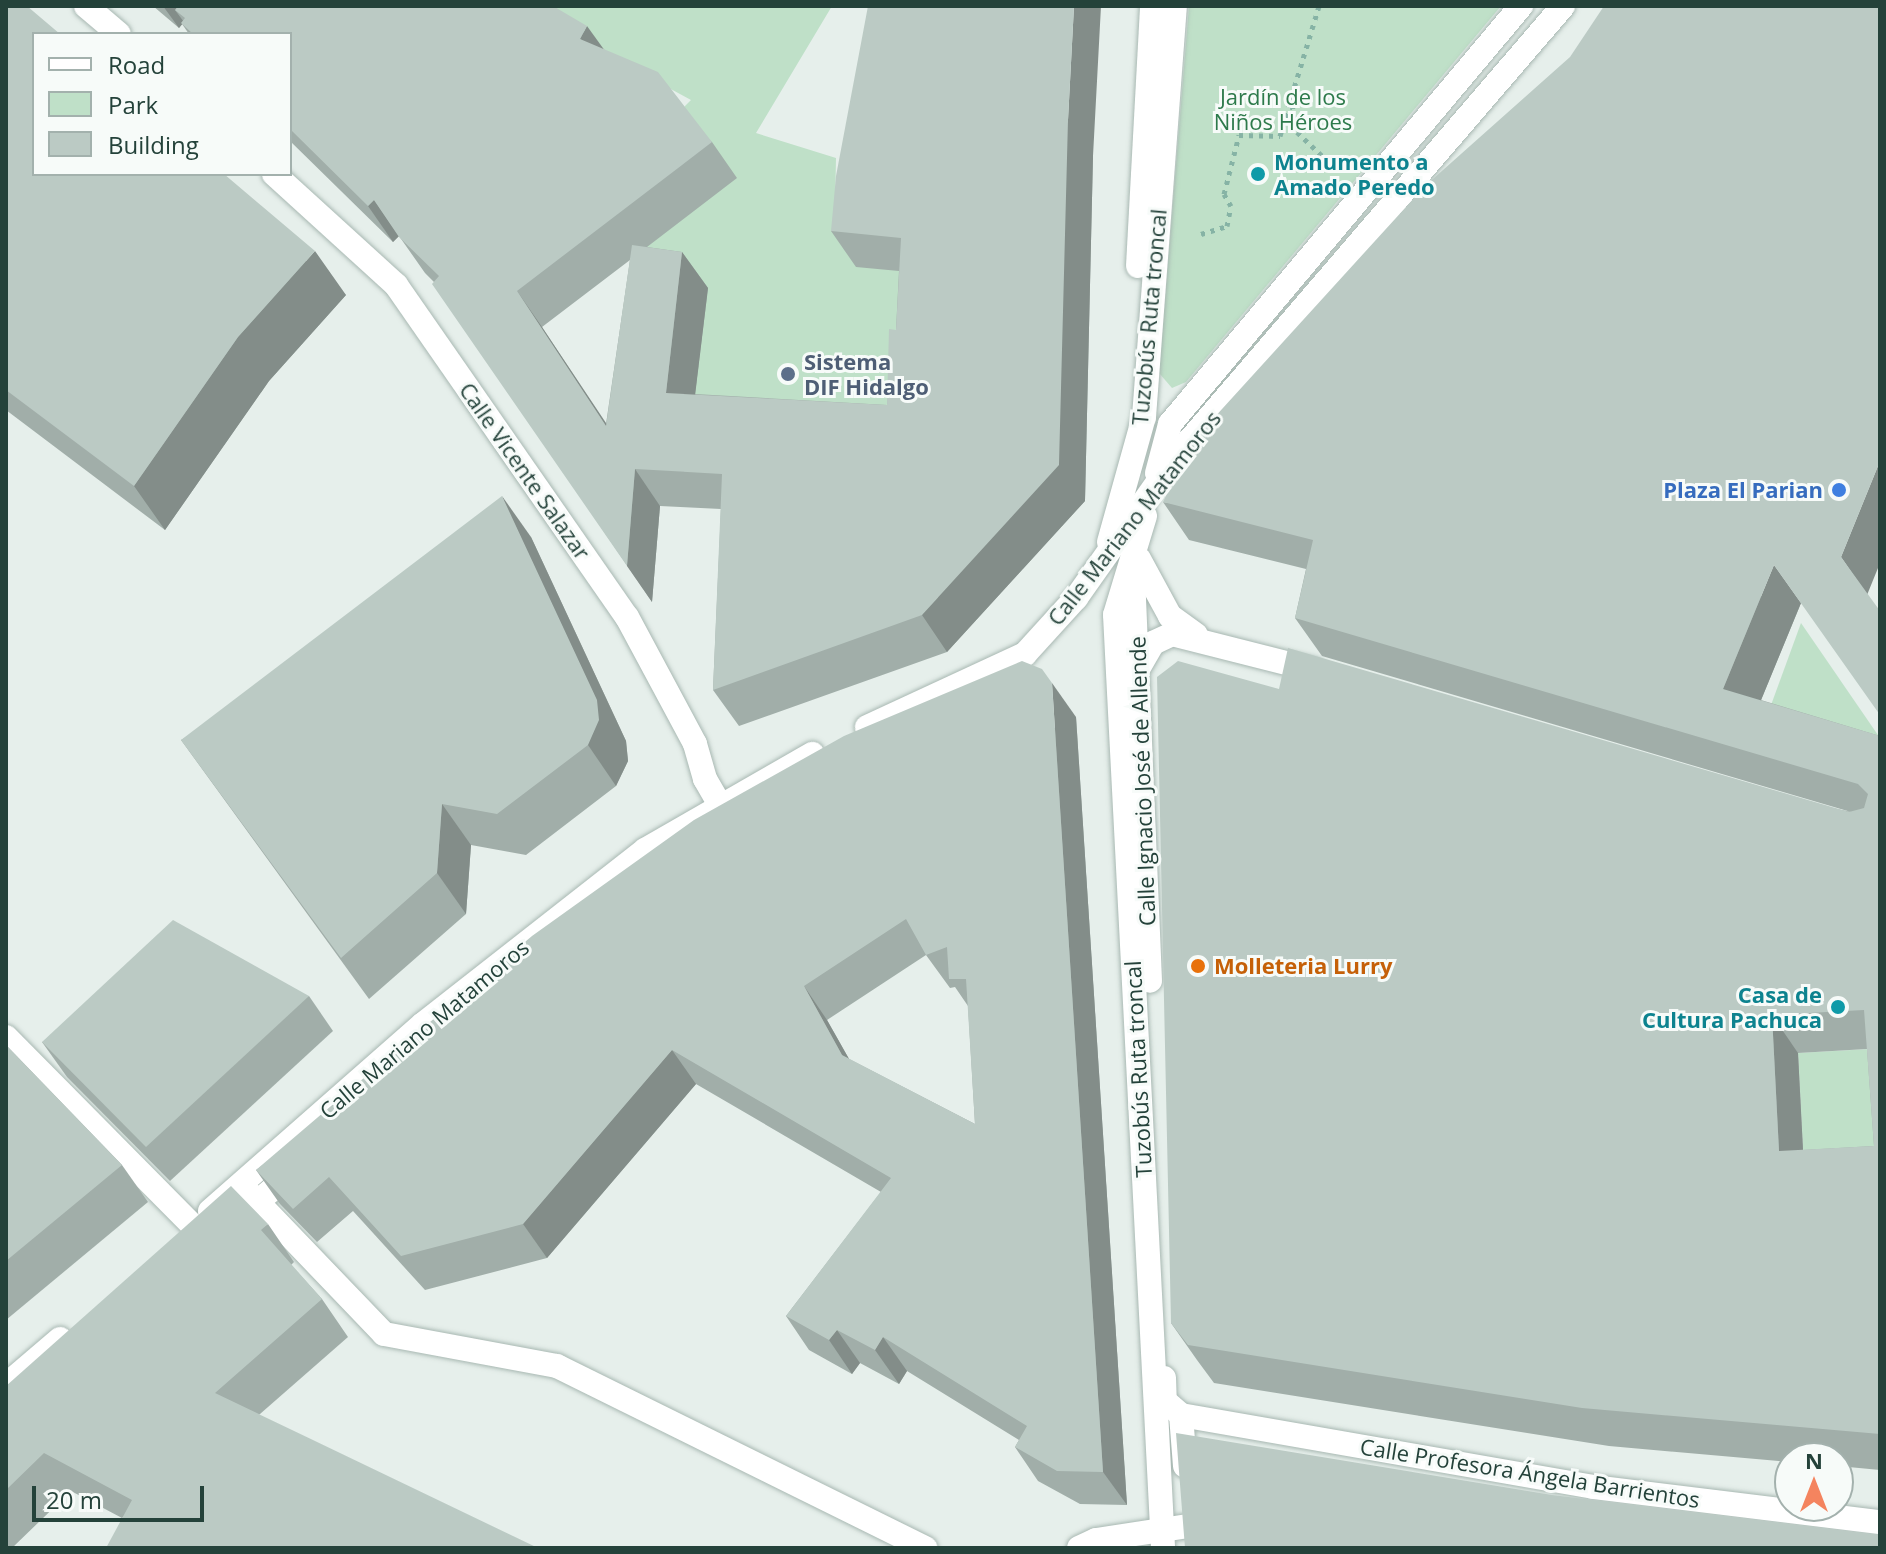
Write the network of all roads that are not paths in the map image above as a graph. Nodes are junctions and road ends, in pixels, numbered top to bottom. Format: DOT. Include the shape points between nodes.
graph roads {
  1 [pos="86,6"];
  2 [pos="1152,6"];
  3 [pos="1175,6"];
  4 [pos="1521,6"];
  5 [pos="1563,6"];
  6 [pos="117,32"];
  7 [pos="276,176"];
  8 [pos="1131,466"];
  9 [pos="1151,494"];
  10 [pos="1133,544"];
  11 [pos="1100,566"];
  12 [pos="1196,635"];
  13 [pos="1138,669"];
  14 [pos="1333,676"];
  15 [pos="846,747"];
  16 [pos="722,808"];
  17 [pos="702,846"];
  18 [pos="613,907"];
  19 [pos="492,1002"];
  20 [pos="6,1037"];
  21 [pos="317,1151"];
  22 [pos="250,1194"];
  23 [pos="192,1225"];
  24 [pos="169,1245"];
  25 [pos="199,1251"];
  26 [pos="76,1325"];
  27 [pos="79,1353"];
  28 [pos="6,1385"];
  29 [pos="15,1409"];
  30 [pos="1181,1415"];
  31 [pos="1880,1522"];
  32 [pos="1189,1537"];
  33 [pos="1162,1540"];
  34 [pos="926,1548"];
  35 [pos="1079,1548"];
  1 -- 6 [label="street"];
  2 -- 8 [label="street, Calle Ignacio José de Allende"];
  3 -- 8 [label="street, Tuzobús Ruta troncal" via="1144,417"];
  4 -- 9 [label="street, Tuzobús Ruta troncal" via="1170,424"];
  5 -- 9 [label="street, Calle Mariano Matamoros" via="1177,455"];
  7 -- 16 [label="street, Calle Vicente Salazar" via="396,285 627,617 695,744 705,779"];
  8 -- 10 [label="street, Calle Ignacio José de Allende"];
  8 -- 11 [label="street, Tuzobús Ruta troncal"];
  9 -- 10 [label="street, Calle Mariano Matamoros"];
  10 -- 11 [label="street, Calle Mariano Matamoros"];
  10 -- 12 [label="street" via="1153,592 1170,616"];
  10 -- 13 [label="street, Calle Ignacio José de Allende"];
  10 -- 33 [label="street, Tuzobús Ruta troncal" via="1115,615"];
  11 -- 15 [label="street, Tuzobús Ruta troncal" via="1086,603 1033,667"];
  12 -- 13 [label="street" via="1172,634 1153,643"];
  12 -- 14 [label="street"];
  13 -- 30 [label="street, Calle Ignacio José de Allende" via="1165,1401"];
  15 -- 16 [label="street, Calle Mariano Matamoros"];
  15 -- 17 [label="street, Tuzobús Ruta troncal"];
  16 -- 22 [label="street, Calle Mariano Matamoros" via="645,850 435,1014"];
  18 -- 19 [label="street"];
  20 -- 23 [label="street"];
  21 -- 22 [label="street"];
  22 -- 23 [label="street, Calle Mariano Matamoros"];
  22 -- 25 [label="street"];
  22 -- 34 [label="street" via="384,1334 557,1366"];
  23 -- 24 [label="street, Calle Mariano Matamoros"];
  26 -- 28 [label="street"];
  27 -- 29 [label="street"];
  30 -- 31 [label="street, Calle Profesora Ángela Barrientos" via="1594,1487"];
  30 -- 32 [label="street, Calle Ignacio José de Allende"];
  32 -- 33 [label="street"];
  33 -- 35 [label="street" via="1096,1540"];
}
